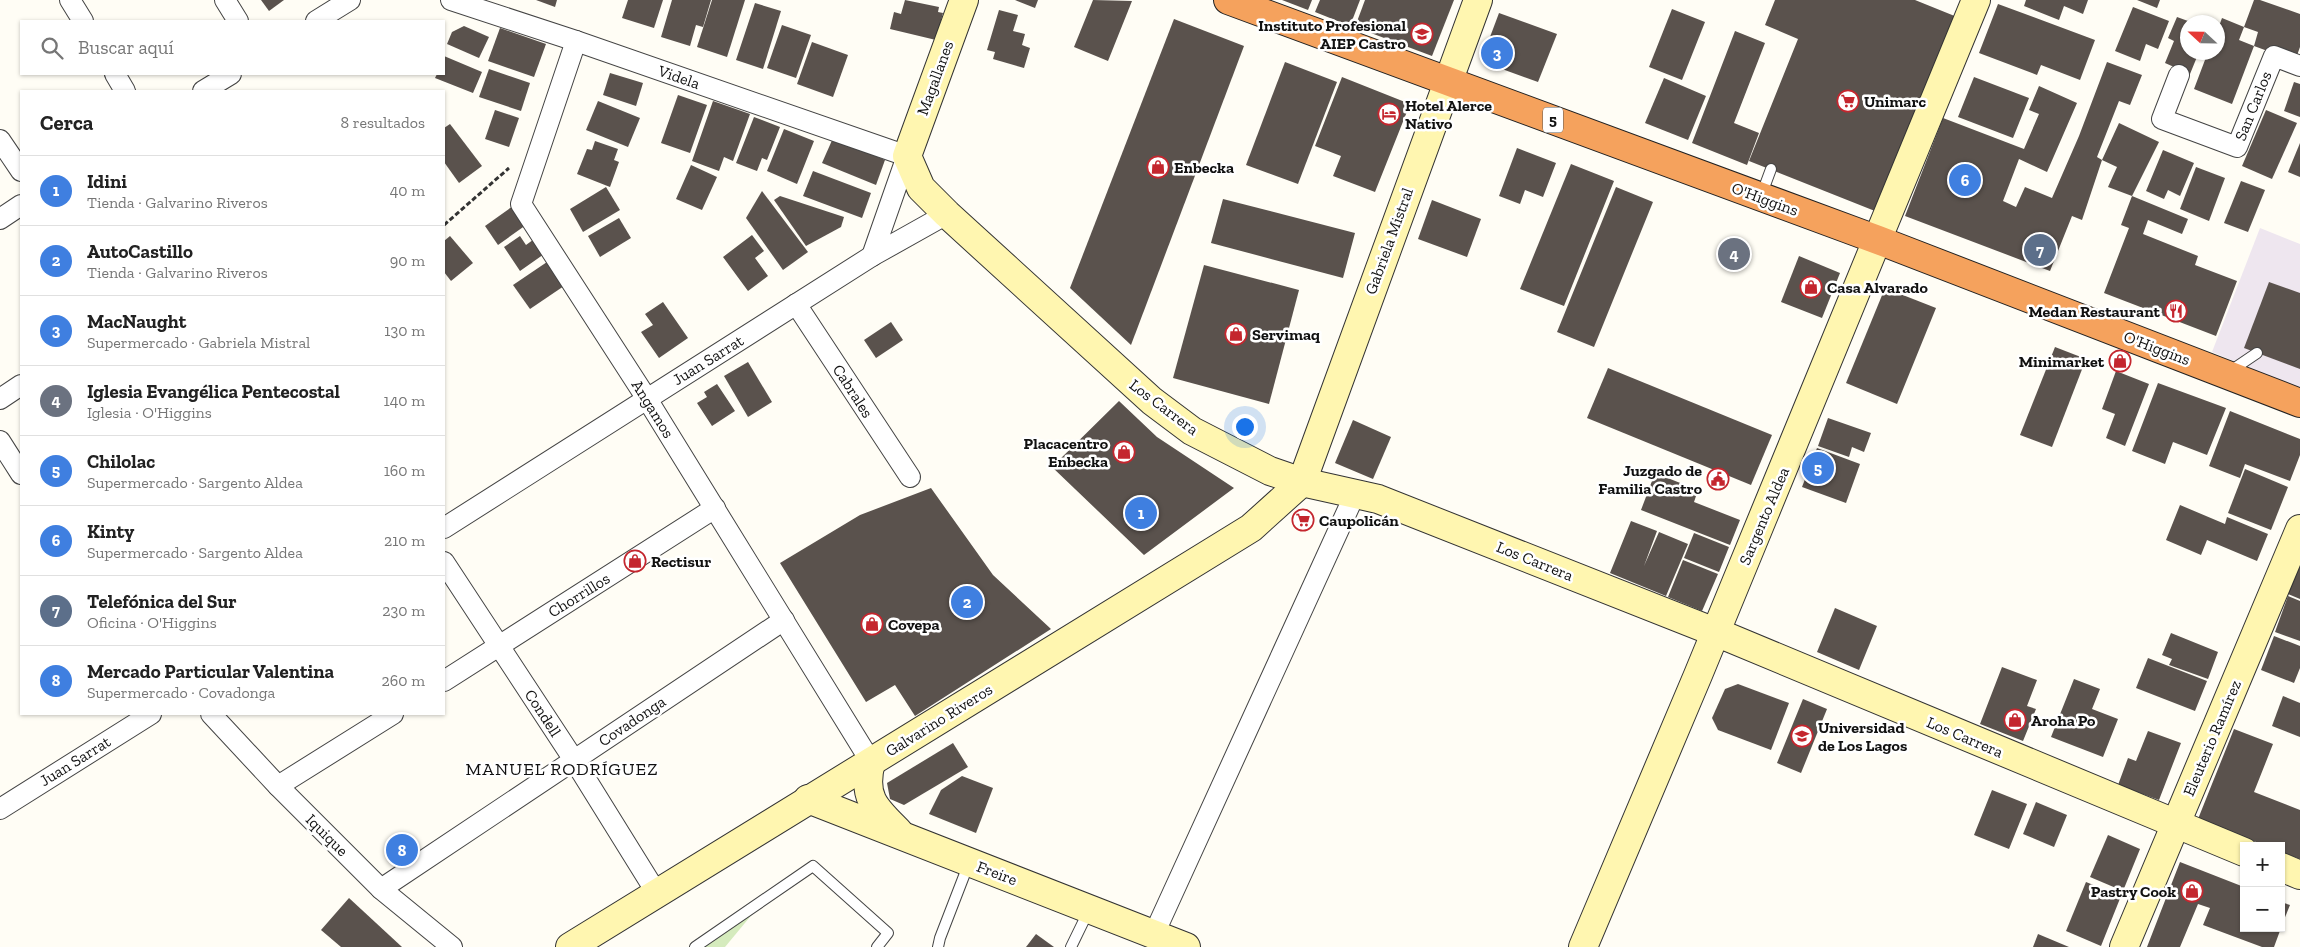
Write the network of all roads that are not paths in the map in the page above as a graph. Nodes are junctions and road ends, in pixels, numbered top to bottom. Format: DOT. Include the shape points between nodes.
graph roads {
  1 [pos="70,0"];
  2 [pos="225,0"];
  3 [pos="350,0"];
  4 [pos="451,0"];
  5 [pos="964,0"];
  6 [pos="1228,0"];
  7 [pos="1478,0"];
  8 [pos="1976,0"];
  9 [pos="81,20"];
  10 [pos="237,20"];
  11 [pos="318,20"];
  12 [pos="576,41"];
  13 [pos="2300,66"];
  14 [pos="116,75"];
  15 [pos="229,75"];
  16 [pos="2179,75"];
  17 [pos="1447,81"];
  18 [pos="124,90"];
  19 [pos="205,90"];
  20 [pos="0,140"];
  21 [pos="907,156"];
  22 [pos="20,170"];
  23 [pos="1771,170"];
  24 [pos="1761,197"];
  25 [pos="20,206"];
  26 [pos="947,214"];
  27 [pos="0,219"];
  28 [pos="1878,240"];
  29 [pos="872,256"];
  30 [pos="796,304"];
  31 [pos="2256,353"];
  32 [pos="2226,374"];
  33 [pos="20,386"];
  34 [pos="0,399"];
  35 [pos="647,399"];
  36 [pos="2300,403"];
  37 [pos="0,441"];
  38 [pos="20,472"];
  39 [pos="910,477"];
  40 [pos="1302,482"];
  41 [pos="1354,494"];
  42 [pos="715,508"];
  43 [pos="445,527"];
  44 [pos="2300,529"];
  45 [pos="445,564"];
  46 [pos="784,620"];
  47 [pos="1716,632"];
  48 [pos="499,646"];
  49 [pos="445,680"];
  50 [pos="149,715"];
  51 [pos="212,715"];
  52 [pos="390,715"];
  53 [pos="574,760"];
  54 [pos="871,762"];
  55 [pos="278,786"];
  56 [pos="808,799"];
  57 [pos="2,804"];
  58 [pos="2175,825"];
  59 [pos="903,835"];
  60 [pos="2240,850"];
  61 [pos="970,862"];
  62 [pos="2285,869"];
  63 [pos="2300,875"];
  64 [pos="381,889"];
  65 [pos="656,892"];
  66 [pos="1089,909"];
  67 [pos="1154,934"];
  68 [pos="452,947"];
  69 [pos="570,947"];
  70 [pos="695,947"];
  71 [pos="877,947"];
  72 [pos="938,947"];
  73 [pos="1071,947"];
  74 [pos="1186,947"];
  75 [pos="1583,947"];
  76 [pos="2124,947"];
  1 -- 9 [label="street"];
  2 -- 10 [label="street"];
  3 -- 11 [label="street"];
  4 -- 12 [label="street, Videla"];
  5 -- 21 [label="main road, Magallanes"];
  6 -- 17 [label="highway, O'Higgins / 5"];
  7 -- 17 [label="main road, Gabriela Mistral"];
  8 -- 28 [label="main road, Sargento Aldea"];
  12 -- 21 [label="street, Videla"];
  12 -- 35 [label="street, Angamos" via="522,204"];
  13 -- 16 [label="street, San Carlos" via="2274,56 2237,147 2162,119"];
  14 -- 18 [label="street"];
  15 -- 19 [label="street"];
  17 -- 24 [label="highway, O'Higgins / 5"];
  17 -- 40 [label="main road, Gabriela Mistral"];
  20 -- 22 [label="street"];
  21 -- 26 [label="main road, Los Carrera" via="921,188"];
  21 -- 29 [label="street"];
  23 -- 24 [label="lane"];
  24 -- 28 [label="highway, O'Higgins / 5"];
  25 -- 27 [label="street"];
  26 -- 29 [label="street, Juan Sarrat"];
  26 -- 40 [label="main road, Los Carrera" via="1152,401 1192,431 1270,471"];
  28 -- 32 [label="highway, O'Higgins / 5"];
  28 -- 47 [label="main road, Sargento Aldea"];
  29 -- 30 [label="street, Juan Sarrat"];
  30 -- 35 [label="street, Juan Sarrat"];
  30 -- 39 [label="street, Cabrales"];
  31 -- 32 [label="lane"];
  32 -- 36 [label="highway, O'Higgins / 5"];
  33 -- 34 [label="street"];
  35 -- 42 [label="street, Angamos"];
  35 -- 43 [label="street, Juan Sarrat"];
  37 -- 38 [label="street"];
  40 -- 41 [label="main road, Los Carrera"];
  40 -- 54 [label="main road, Galvarino Riveros" via="1252,528"];
  41 -- 47 [label="main road, Los Carrera" via="1378,499"];
  41 -- 67 [label="street"];
  42 -- 46 [label="street, Angamos"];
  42 -- 48 [label="street, Chorrillos"];
  44 -- 58 [label="main road, Eleuterio Ramírez"];
  45 -- 48 [label="street, Condell"];
  46 -- 53 [label="street, Covadonga"];
  46 -- 54 [label="street, Angamos"];
  47 -- 58 [label="main road, Los Carrera"];
  47 -- 75 [label="main road, Sargento Aldea"];
  48 -- 49 [label="street, Chorrillos"];
  48 -- 53 [label="street, Condell"];
  50 -- 57 [label="street, Juan Sarrat"];
  51 -- 55 [label="street, Iquique"];
  52 -- 55 [label="street"];
  53 -- 64 [label="street, Covadonga"];
  53 -- 65 [label="street, Condell"];
  54 -- 56 [label="main road, Galvarino Riveros"];
  54 -- 59 [label="main road" via="867,790 882,816"];
  55 -- 64 [label="street, Iquique"];
  56 -- 59 [label="main road, Freire"];
  56 -- 65 [label="main road, Galvarino Riveros"];
  58 -- 60 [label="main road, Los Carrera"];
  58 -- 76 [label="main road, Eleuterio Ramírez"];
  59 -- 61 [label="main road, Freire"];
  61 -- 66 [label="main road, Freire"];
  61 -- 72 [label="lane"];
  62 -- 63 [label="main road"];
  64 -- 68 [label="street, Iquique"];
  65 -- 69 [label="main road, Galvarino Riveros"];
  66 -- 67 [label="main road, Freire"];
  66 -- 73 [label="lane"];
  67 -- 74 [label="main road, Freire"];
  70 -- 71 [label="lane" via="813,866 888,932"];
}
